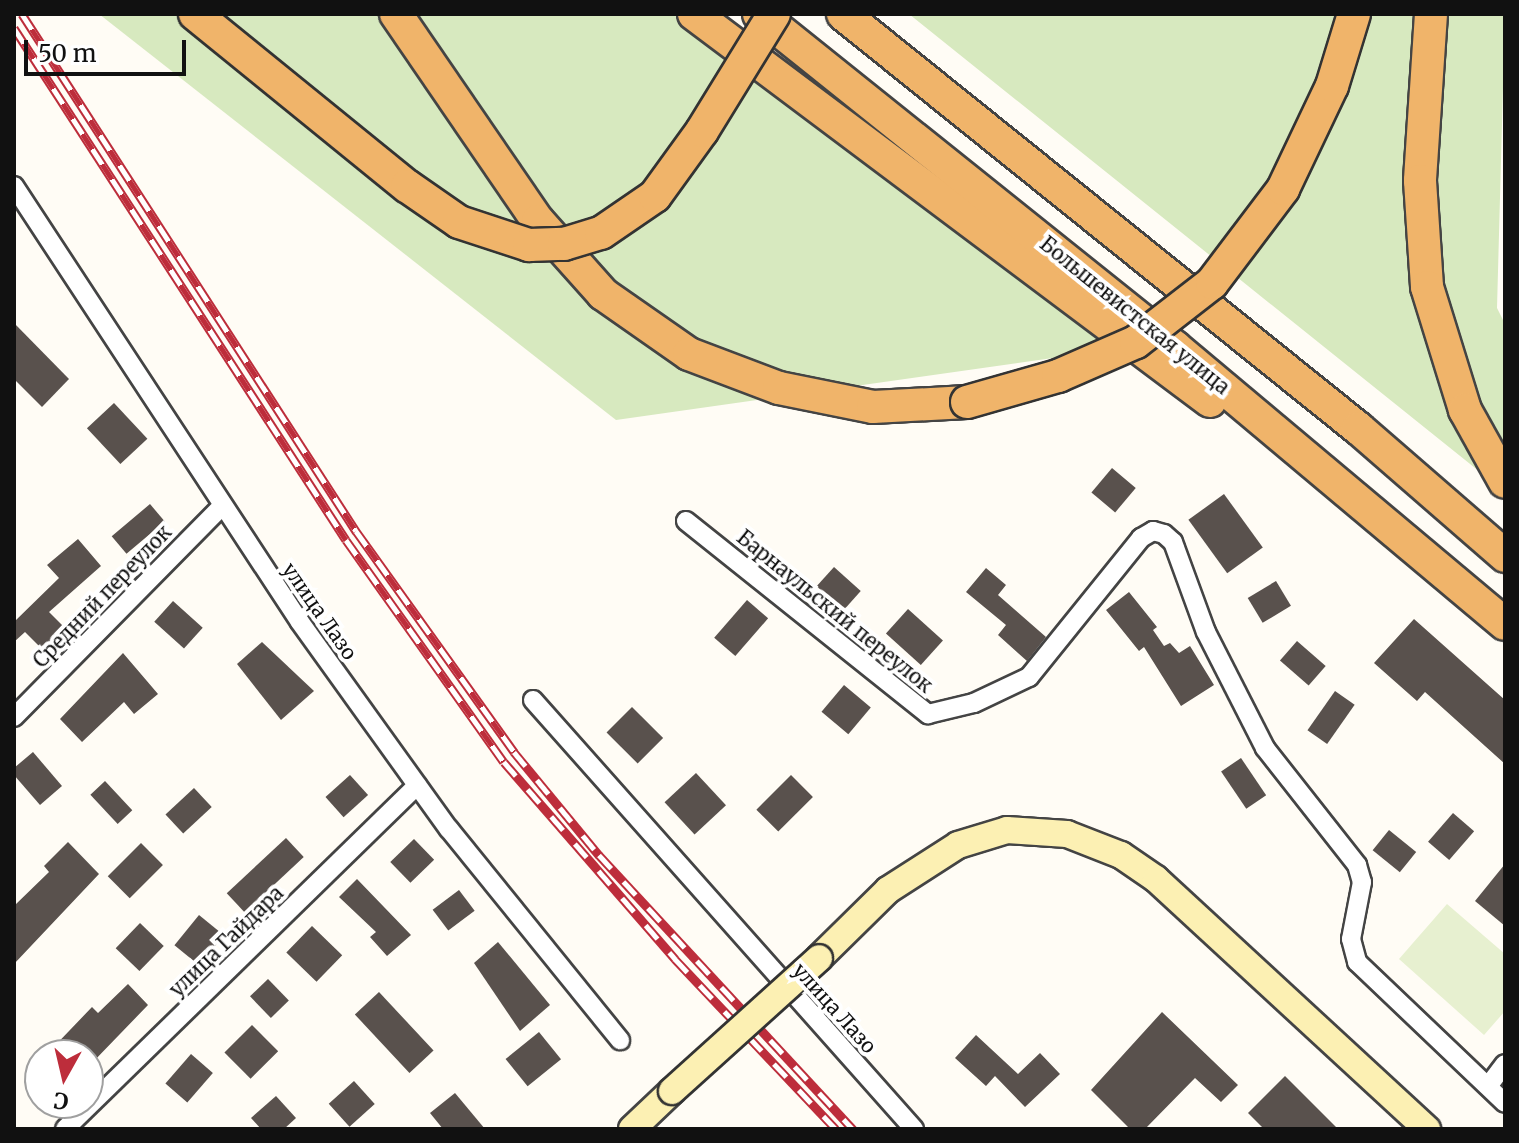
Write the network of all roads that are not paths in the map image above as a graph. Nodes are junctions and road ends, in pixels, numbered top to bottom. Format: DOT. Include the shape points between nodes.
graph roads {
  1 [pos="195,14"];
  2 [pos="396,14"];
  3 [pos="694,14"];
  4 [pos="759,14"];
  5 [pos="774,14"];
  6 [pos="843,14"];
  7 [pos="1354,14"];
  8 [pos="1431,14"];
  9 [pos="14,186"];
  10 [pos="1505,482"];
  11 [pos="222,506"];
  12 [pos="686,521"];
  13 [pos="1505,556"];
  14 [pos="1440,569"];
  15 [pos="1505,624"];
  16 [pos="533,700"];
  17 [pos="14,717"];
  18 [pos="417,785"];
  19 [pos="620,1040"];
  20 [pos="1505,1064"];
  21 [pos="1489,1085"];
  22 [pos="1505,1103"];
  23 [pos="65,1129"];
  24 [pos="632,1129"];
  25 [pos="914,1129"];
  26 [pos="1427,1129"];
  1 -- 5 [label="highway, bridge" via="459,222 529,245 564,244 601,233 655,196"];
  2 -- 7 [label="highway, bridge" via="538,221 603,294 689,354 779,388 873,407 967,402 1058,376 1136,342 1212,283 1283,189 1332,86"];
  3 -- 14 [label="highway"];
  4 -- 14 [label="highway, Большевистская улица" via="1164,338"];
  6 -- 13 [label="highway" via="1346,418"];
  8 -- 10 [label="highway" via="1420,181 1427,287 1465,410"];
  9 -- 11 [label="street, улица Лазо"];
  11 -- 17 [label="street, Средний переулок"];
  11 -- 18 [label="street, улица Лазо"];
  12 -- 21 [label="street, Барнаульский переулок" via="928,714 974,703 1029,677 1141,538 1153,531 1173,542 1206,632 1265,748 1357,865 1362,882 1351,939 1357,962"];
  14 -- 15 [label="highway, Большевистская улица"];
  16 -- 25 [label="street, улица Лазо"];
  18 -- 19 [label="street, улица Лазо"];
  18 -- 23 [label="street, улица Гайдара"];
  20 -- 21 [label="street"];
  21 -- 22 [label="street"];
  24 -- 26 [label="main road, bridge" via="888,890 958,845 1007,830 1067,834 1121,855 1156,879"];
}
